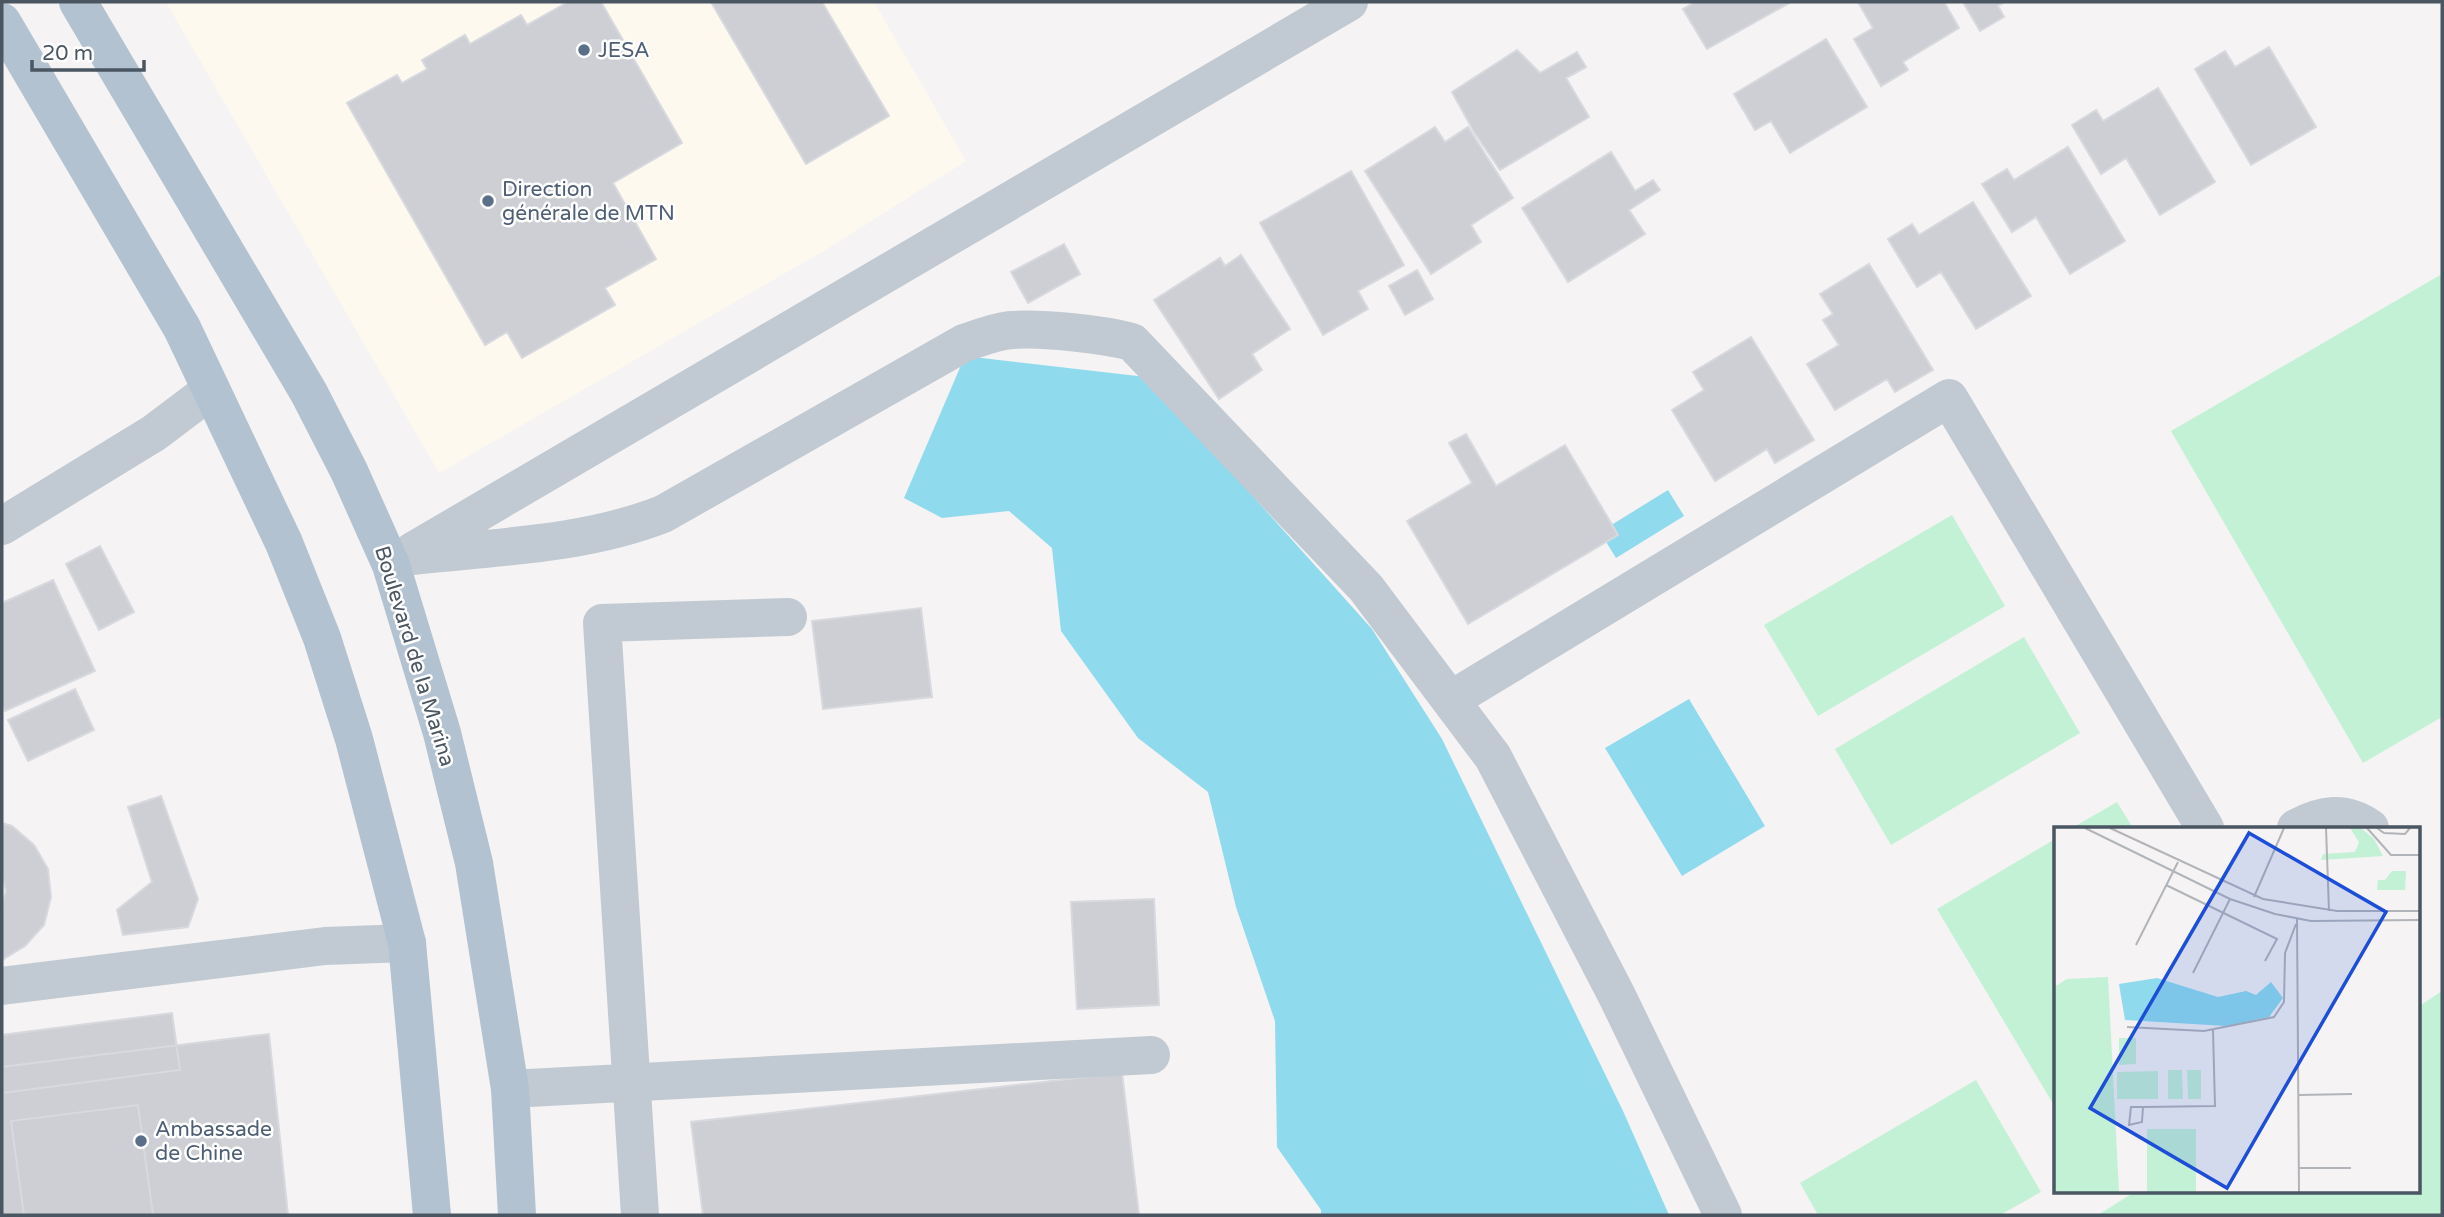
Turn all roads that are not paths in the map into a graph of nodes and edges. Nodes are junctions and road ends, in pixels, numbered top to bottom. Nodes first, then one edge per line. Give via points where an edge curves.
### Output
1 (78, 2) edge
2 (1349, 2) edge
3 (2, 22) edge
4 (211, 390) junction
5 (2, 526) edge
6 (397, 561) junction
7 (788, 617) dead end
8 (1452, 699) junction
9 (2204, 827) edge
10 (2298, 827) edge
11 (2369, 827) edge
12 (407, 943) junction
13 (2, 986) edge
14 (1151, 1055) dead end
15 (631, 1084) junction
16 (510, 1089) junction
17 (432, 1215) edge
18 (517, 1215) edge
19 (640, 1215) edge
20 (1723, 1215) edge

1 - 6 main road, Boulevard de la Marina via 309,393
2 - 6 street
3 - 4 main road via 182,328
4 - 5 street via 154,433
4 - 12 main road via 284,543 322,638 354,739
6 - 8 street via 600,536 633,526 663,514 964,343 990,334 1012,330 1115,337 1132,342 1145,353 1357,578
6 - 16 main road, Boulevard de la Marina via 474,863
7 - 15 street via 602,623
8 - 9 street via 1949,398
8 - 20 street via 1493,757 1617,996
10 - 11 street via 2316,817 2337,815
12 - 13 street via 326,946
12 - 17 main road
14 - 15 street
15 - 16 street
15 - 19 street
16 - 18 main road, Boulevard de la Marina

